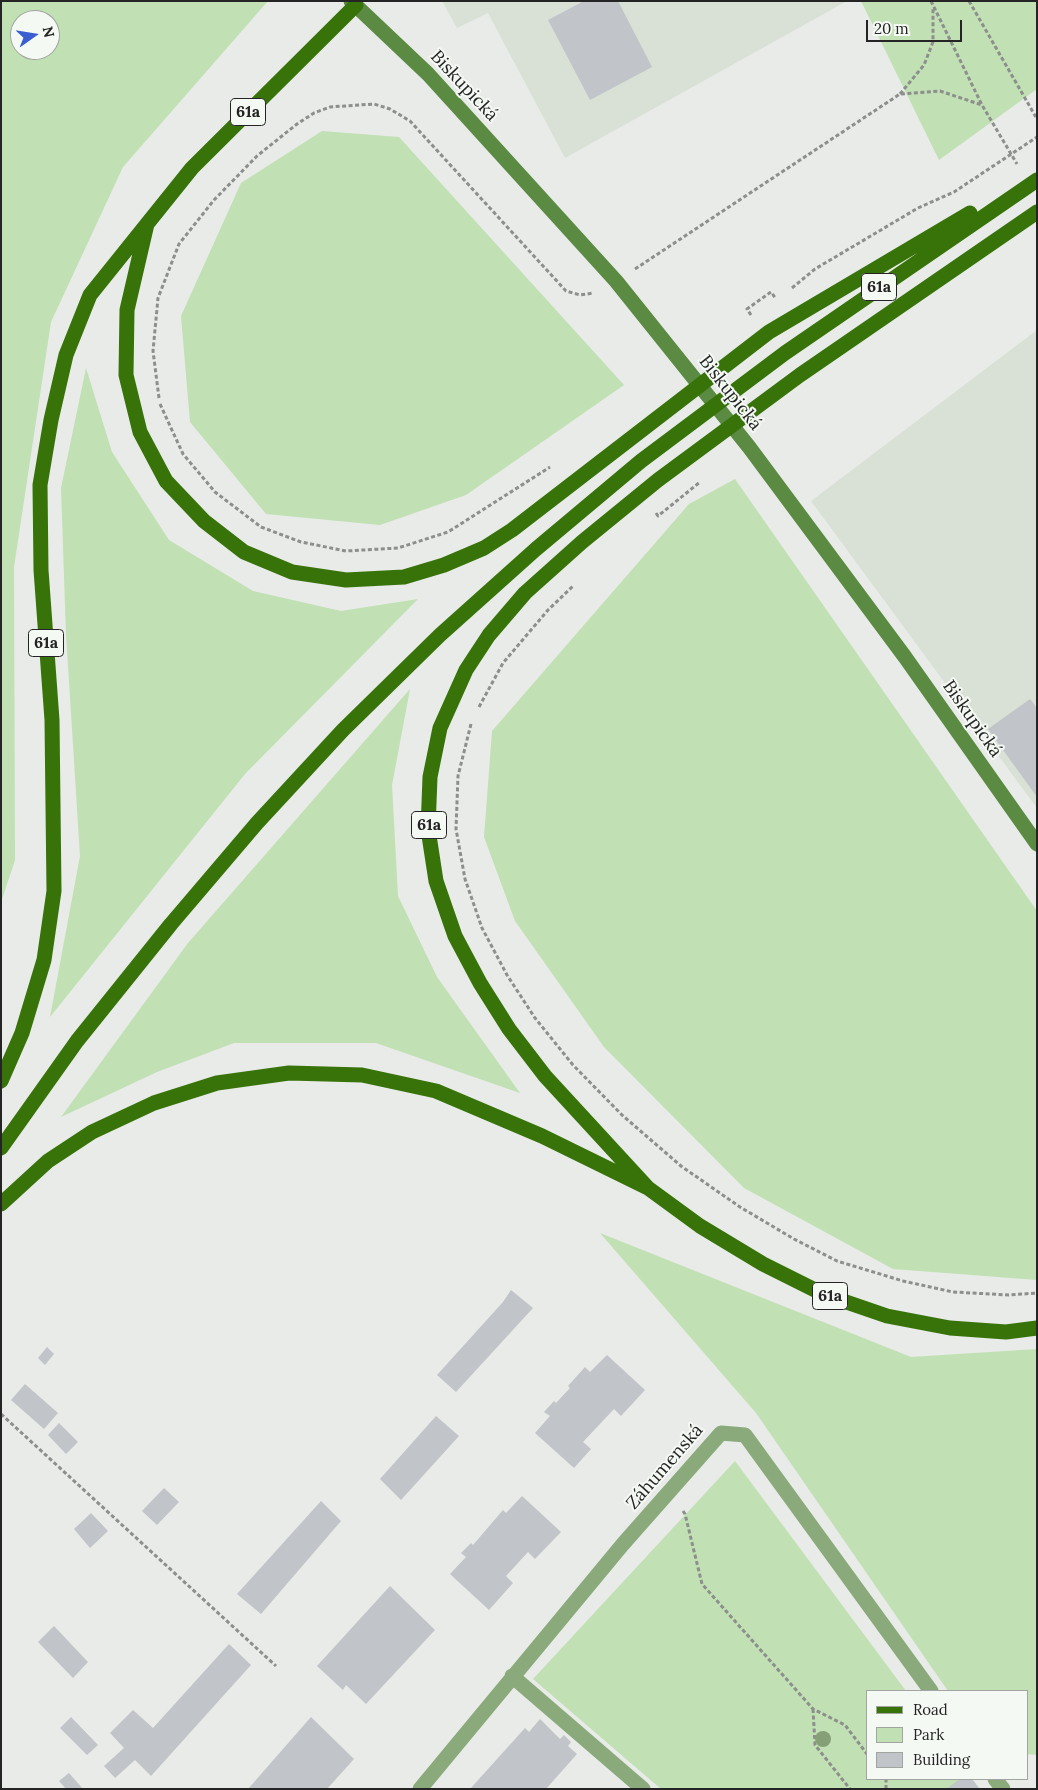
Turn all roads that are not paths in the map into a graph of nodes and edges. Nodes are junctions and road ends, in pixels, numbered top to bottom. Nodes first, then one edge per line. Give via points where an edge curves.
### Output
1 (354, 3) edge
2 (1037, 179) edge
3 (1037, 212) edge
4 (970, 219) junction
5 (147, 224) junction
6 (1037, 844) edge
7 (1, 1081) edge
8 (1, 1148) edge
9 (648, 1188) junction
10 (1, 1204) edge
11 (1037, 1328) edge
12 (512, 1676) junction
13 (931, 1690) edge
14 (420, 1789) edge
15 (643, 1789) edge

1 - 5 main road, 61a via 192,168
1 - 6 street, Biskupická via 428,74 616,281 749,448 905,657
2 - 4 main road, 61a
3 - 9 main road, 61a via 800,375 658,480 525,593 466,670 440,728 430,777 428,829 436,881 455,936 509,1029 545,1076
4 - 5 main road, 61a via 769,332 512,530 484,548 404,577 346,580 292,572 244,552 204,521 166,481 140,432 126,374 127,310
4 - 8 main road, 61a via 641,461 484,596 343,730 257,823 171,924 77,1041
5 - 7 main road, 61a via 90,295 66,354 51,420 40,486 40,570 52,720 54,891 44,960 22,1033
9 - 10 main road, 61a via 542,1136 436,1091 362,1075 290,1073 217,1083 154,1103 92,1132 48,1161
9 - 11 main road, 61a via 700,1226 823,1294 887,1316 950,1328 1006,1332
12 - 13 street, Záhumenská via 721,1433 745,1435
12 - 14 street, Záhumenská
12 - 15 street

